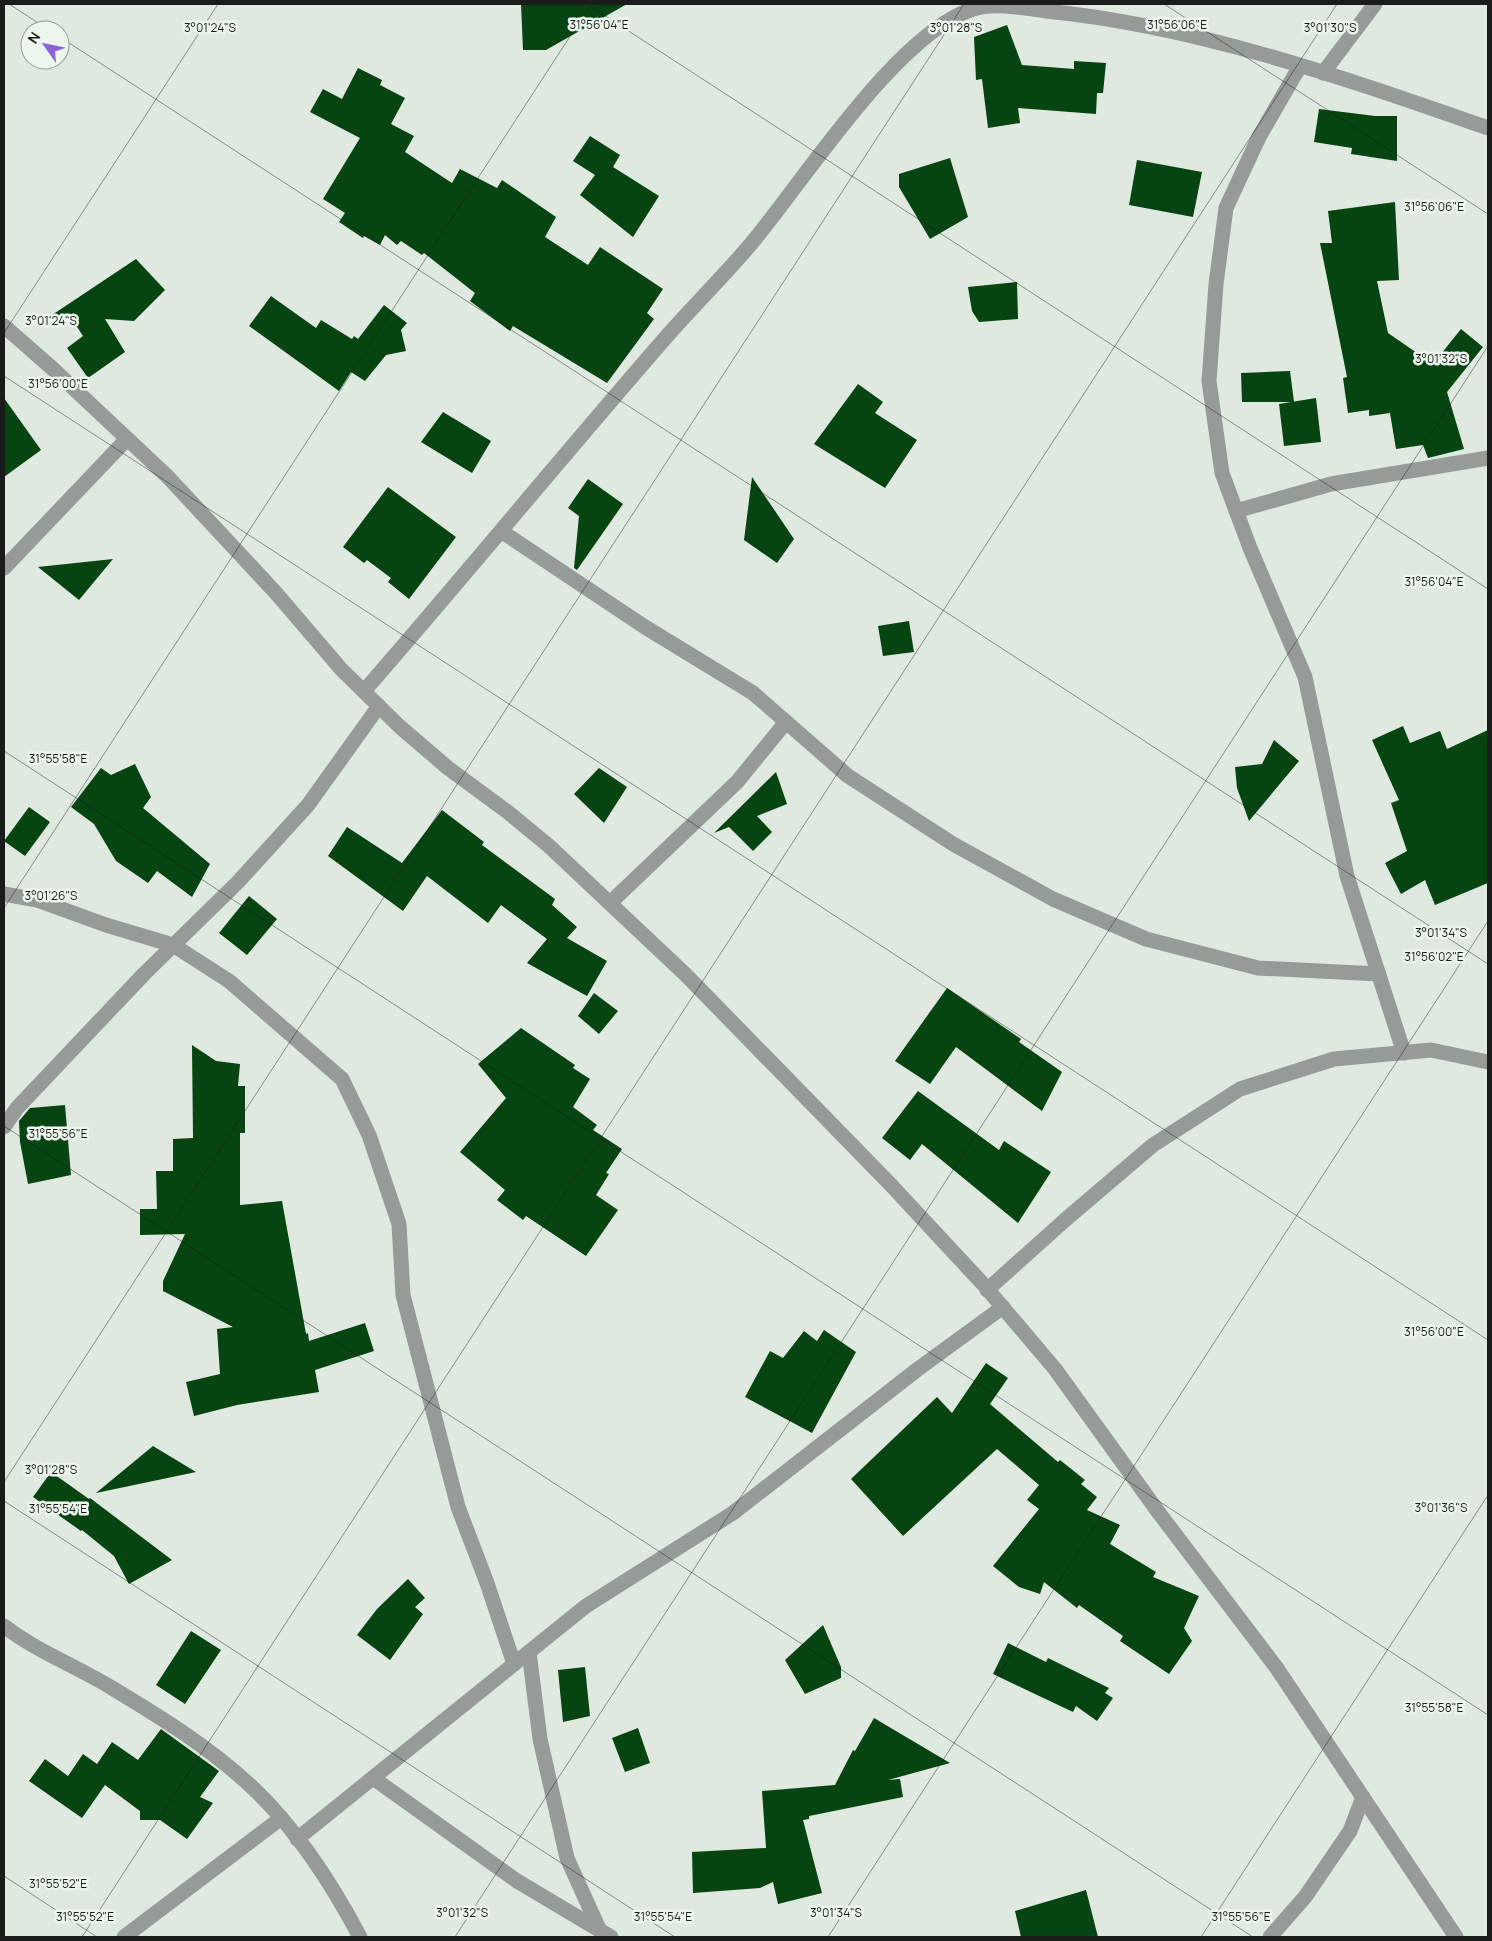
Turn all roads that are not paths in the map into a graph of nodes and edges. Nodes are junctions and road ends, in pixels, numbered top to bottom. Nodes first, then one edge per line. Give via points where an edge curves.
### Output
1 (1375, 4) edge
2 (966, 8) edge
3 (1300, 66) junction
4 (1324, 72) junction
5 (1488, 128) edge
6 (4, 326) edge
7 (127, 439) junction
8 (1488, 458) edge
9 (1236, 511) junction
10 (501, 532) junction
11 (4, 568) edge
12 (364, 691) junction
13 (379, 706) junction
14 (786, 722) junction
15 (4, 894) edge
16 (610, 903) junction
17 (173, 946) junction
18 (1379, 974) junction
19 (1404, 1053) junction
20 (1488, 1062) edge
21 (4, 1127) edge
22 (988, 1290) junction
23 (1002, 1307) junction
24 (4, 1626) edge
25 (529, 1652) junction
26 (514, 1664) junction
27 (373, 1778) junction
28 (1363, 1797) junction
29 (280, 1819) junction
30 (297, 1839) junction
31 (605, 1934) edge
32 (124, 1937) edge
33 (360, 1937) edge
34 (1270, 1937) edge
35 (1456, 1937) edge

1 - 4 street
2 - 3 street via 1015,7 1158,27
2 - 10 street via 901,58 754,241 668,335
3 - 4 street
3 - 9 street via 1259,137 1226,208 1216,284 1209,381 1222,473
4 - 5 street
6 - 7 street
7 - 11 street
7 - 12 street via 168,477
8 - 9 street via 1331,484
9 - 18 street via 1304,677 1347,876
10 - 12 street
10 - 14 street via 753,693
12 - 13 street
13 - 16 street via 448,768 549,846
13 - 17 street via 308,805 238,882
14 - 16 street via 737,782
14 - 18 street via 848,776 953,844 1053,898 1146,939 1258,968
15 - 17 street via 37,900
16 - 22 street via 810,1101
17 - 21 street via 18,1108
17 - 26 street via 229,981 342,1079 368,1135 399,1224 403,1295 458,1507
18 - 19 street
19 - 20 street via 1432,1050
19 - 22 street via 1334,1059 1240,1089 1153,1145
22 - 23 street
23 - 25 street via 733,1513 586,1606
23 - 28 street via 1055,1369 1276,1667
24 - 29 street via 28,1644 98,1679 176,1726 255,1790
25 - 26 street
25 - 31 street via 540,1739 566,1858
26 - 27 street
27 - 30 street
27 - 31 street via 518,1880
28 - 34 street via 1350,1831 1305,1897
28 - 35 street
29 - 30 street
29 - 32 street
30 - 33 street via 311,1855

